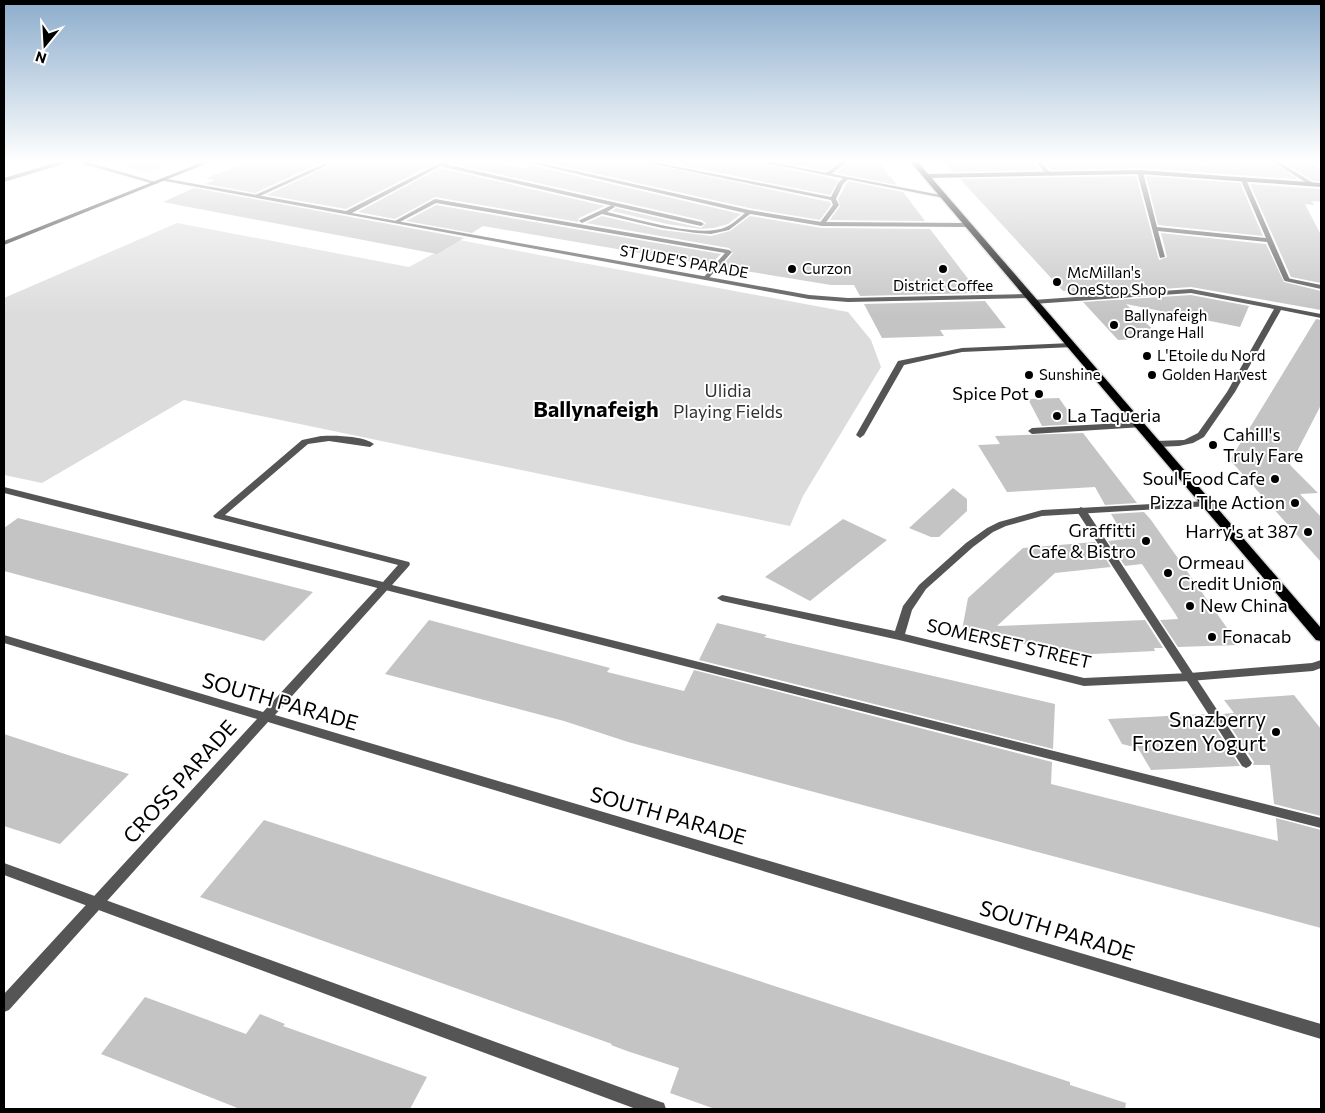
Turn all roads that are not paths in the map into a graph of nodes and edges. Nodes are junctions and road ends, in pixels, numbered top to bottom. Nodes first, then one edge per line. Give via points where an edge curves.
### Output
1 (83, 212) edge
2 (341, 212) edge
3 (415, 212) edge
4 (498, 212) edge
5 (601, 212) joint
6 (648, 212) edge
7 (748, 212) joint
8 (831, 212) edge
9 (957, 212) edge
10 (1151, 212) edge
11 (1258, 212) edge
12 (347, 213) joint
13 (582, 221) dead end
14 (396, 222) junction
15 (701, 224) dead end
16 (822, 224) junction
17 (968, 225) junction
18 (1156, 229) junction
19 (1270, 240) junction
20 (4, 243) edge
21 (1162, 256) dead end
22 (706, 278) junction
23 (1321, 287) edge
24 (1031, 299) junction
25 (1279, 307) junction
26 (1321, 316) edge
27 (1071, 346) junction
28 (1140, 425) junction
29 (1032, 430) dead end
30 (860, 435) dead end
31 (370, 444) dead end
32 (1156, 444) junction
33 (4, 490) edge
34 (1206, 504) junction
35 (1081, 510) junction
36 (385, 586) junction
37 (722, 598) dead end
38 (900, 636) junction
39 (1321, 637) edge
40 (4, 639) edge
41 (1321, 664) edge
42 (1190, 677) junction
43 (265, 718) junction
44 (1246, 763) dead end
45 (1321, 822) edge
46 (4, 869) edge
47 (97, 903) junction
48 (4, 1005) edge
49 (1321, 1032) edge
50 (658, 1109) edge

1 - 20 street
2 - 12 street, ST JUDE'S PARADE
3 - 14 street
4 - 22 street via 730,252
5 - 7 street via 708,232 728,228
5 - 13 street
6 - 15 street
7 - 16 street
8 - 16 street
9 - 17 main road
10 - 18 street
11 - 19 street
12 - 14 street, ST JUDE'S PARADE
14 - 22 street, ST JUDE'S PARADE
16 - 17 street
17 - 24 main road
18 - 19 street
18 - 21 street
19 - 23 street via 1287,280
22 - 24 street, ST JUDE'S PARADE via 830,300
24 - 25 street, ST JUDE'S PARADE via 1191,291
24 - 27 main road
25 - 26 street, ST JUDE'S PARADE
25 - 32 street via 1231,392 1201,435 1180,444
27 - 28 main road
27 - 30 street via 962,350 901,363
28 - 29 street
28 - 32 main road
31 - 36 street, CROSS PARADE via 337,438 316,438 305,442 218,516 405,564
32 - 34 main road
33 - 36 street
34 - 35 street
34 - 39 main road
35 - 38 street via 1042,513 1015,519 991,530 918,591 907,608
35 - 42 street
36 - 43 street, CROSS PARADE
36 - 45 street
37 - 38 street, SOMERSET STREET
38 - 42 street, SOMERSET STREET via 1084,682
40 - 43 street, SOUTH PARADE
41 - 42 street, SOMERSET STREET
42 - 44 street
43 - 47 street, CROSS PARADE
43 - 49 street, SOUTH PARADE
46 - 47 street
47 - 48 street, CROSS PARADE
47 - 50 street

